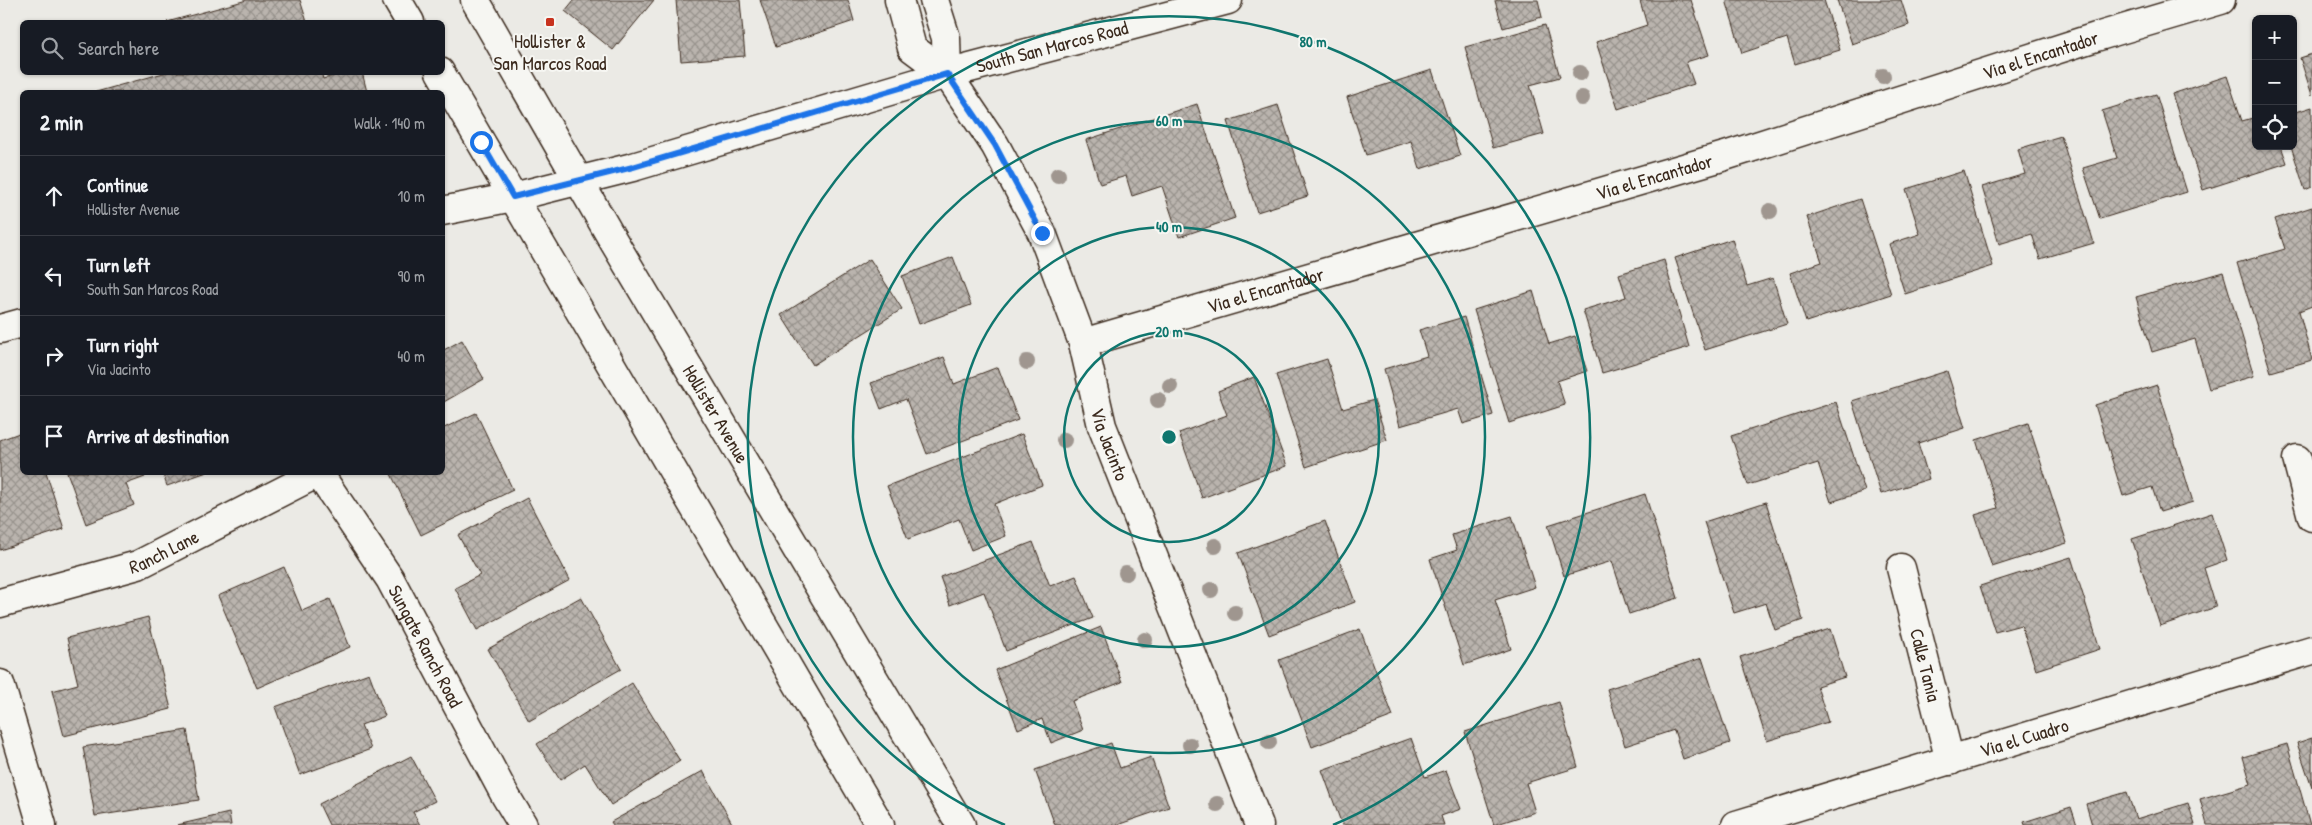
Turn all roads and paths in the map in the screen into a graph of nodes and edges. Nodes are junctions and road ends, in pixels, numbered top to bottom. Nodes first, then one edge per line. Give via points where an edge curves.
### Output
1 (397, 0) edge
2 (475, 0) edge
3 (898, 0) edge
4 (934, 0) edge
5 (1228, 0) edge
6 (2221, 0) edge
7 (409, 20) edge
8 (947, 74) junction
9 (442, 75) edge
10 (579, 181) junction
11 (513, 197) junction
12 (445, 210) edge
13 (20, 324) edge
14 (0, 329) edge
15 (1083, 342) junction
16 (2297, 460) dead end
17 (314, 475) edge
18 (319, 475) edge
19 (2312, 516) edge
20 (1901, 568) dead end
21 (0, 603) edge
22 (2312, 650) edge
23 (0, 684) edge
24 (1950, 761) junction
25 (42, 825) edge
26 (523, 825) edge
27 (880, 825) edge
28 (961, 825) edge
29 (1259, 825) edge
30 (1736, 825) edge

1 - 7 street
2 - 10 street, Hollister Avenue
3 - 8 street via 912,48
4 - 8 street via 946,38
5 - 8 street, South San Marcos Road
6 - 15 street, Via el Encantador via 1725,156
8 - 10 street, South San Marcos Road
8 - 15 street, Via Jacinto via 995,145 1042,233
9 - 11 street
10 - 11 street, South San Marcos Road
10 - 28 street, Hollister Avenue
11 - 12 street, South San Marcos Road
11 - 27 street
13 - 14 street
15 - 29 street, Via Jacinto via 1102,426
16 - 19 street
17 - 21 street, Ranch Lane via 138,565
18 - 26 street, Sungate Ranch Road via 390,580
20 - 24 street, Calle Tania
22 - 24 street, Via el Cuadro
23 - 25 street
24 - 30 street, Via el Cuadro

